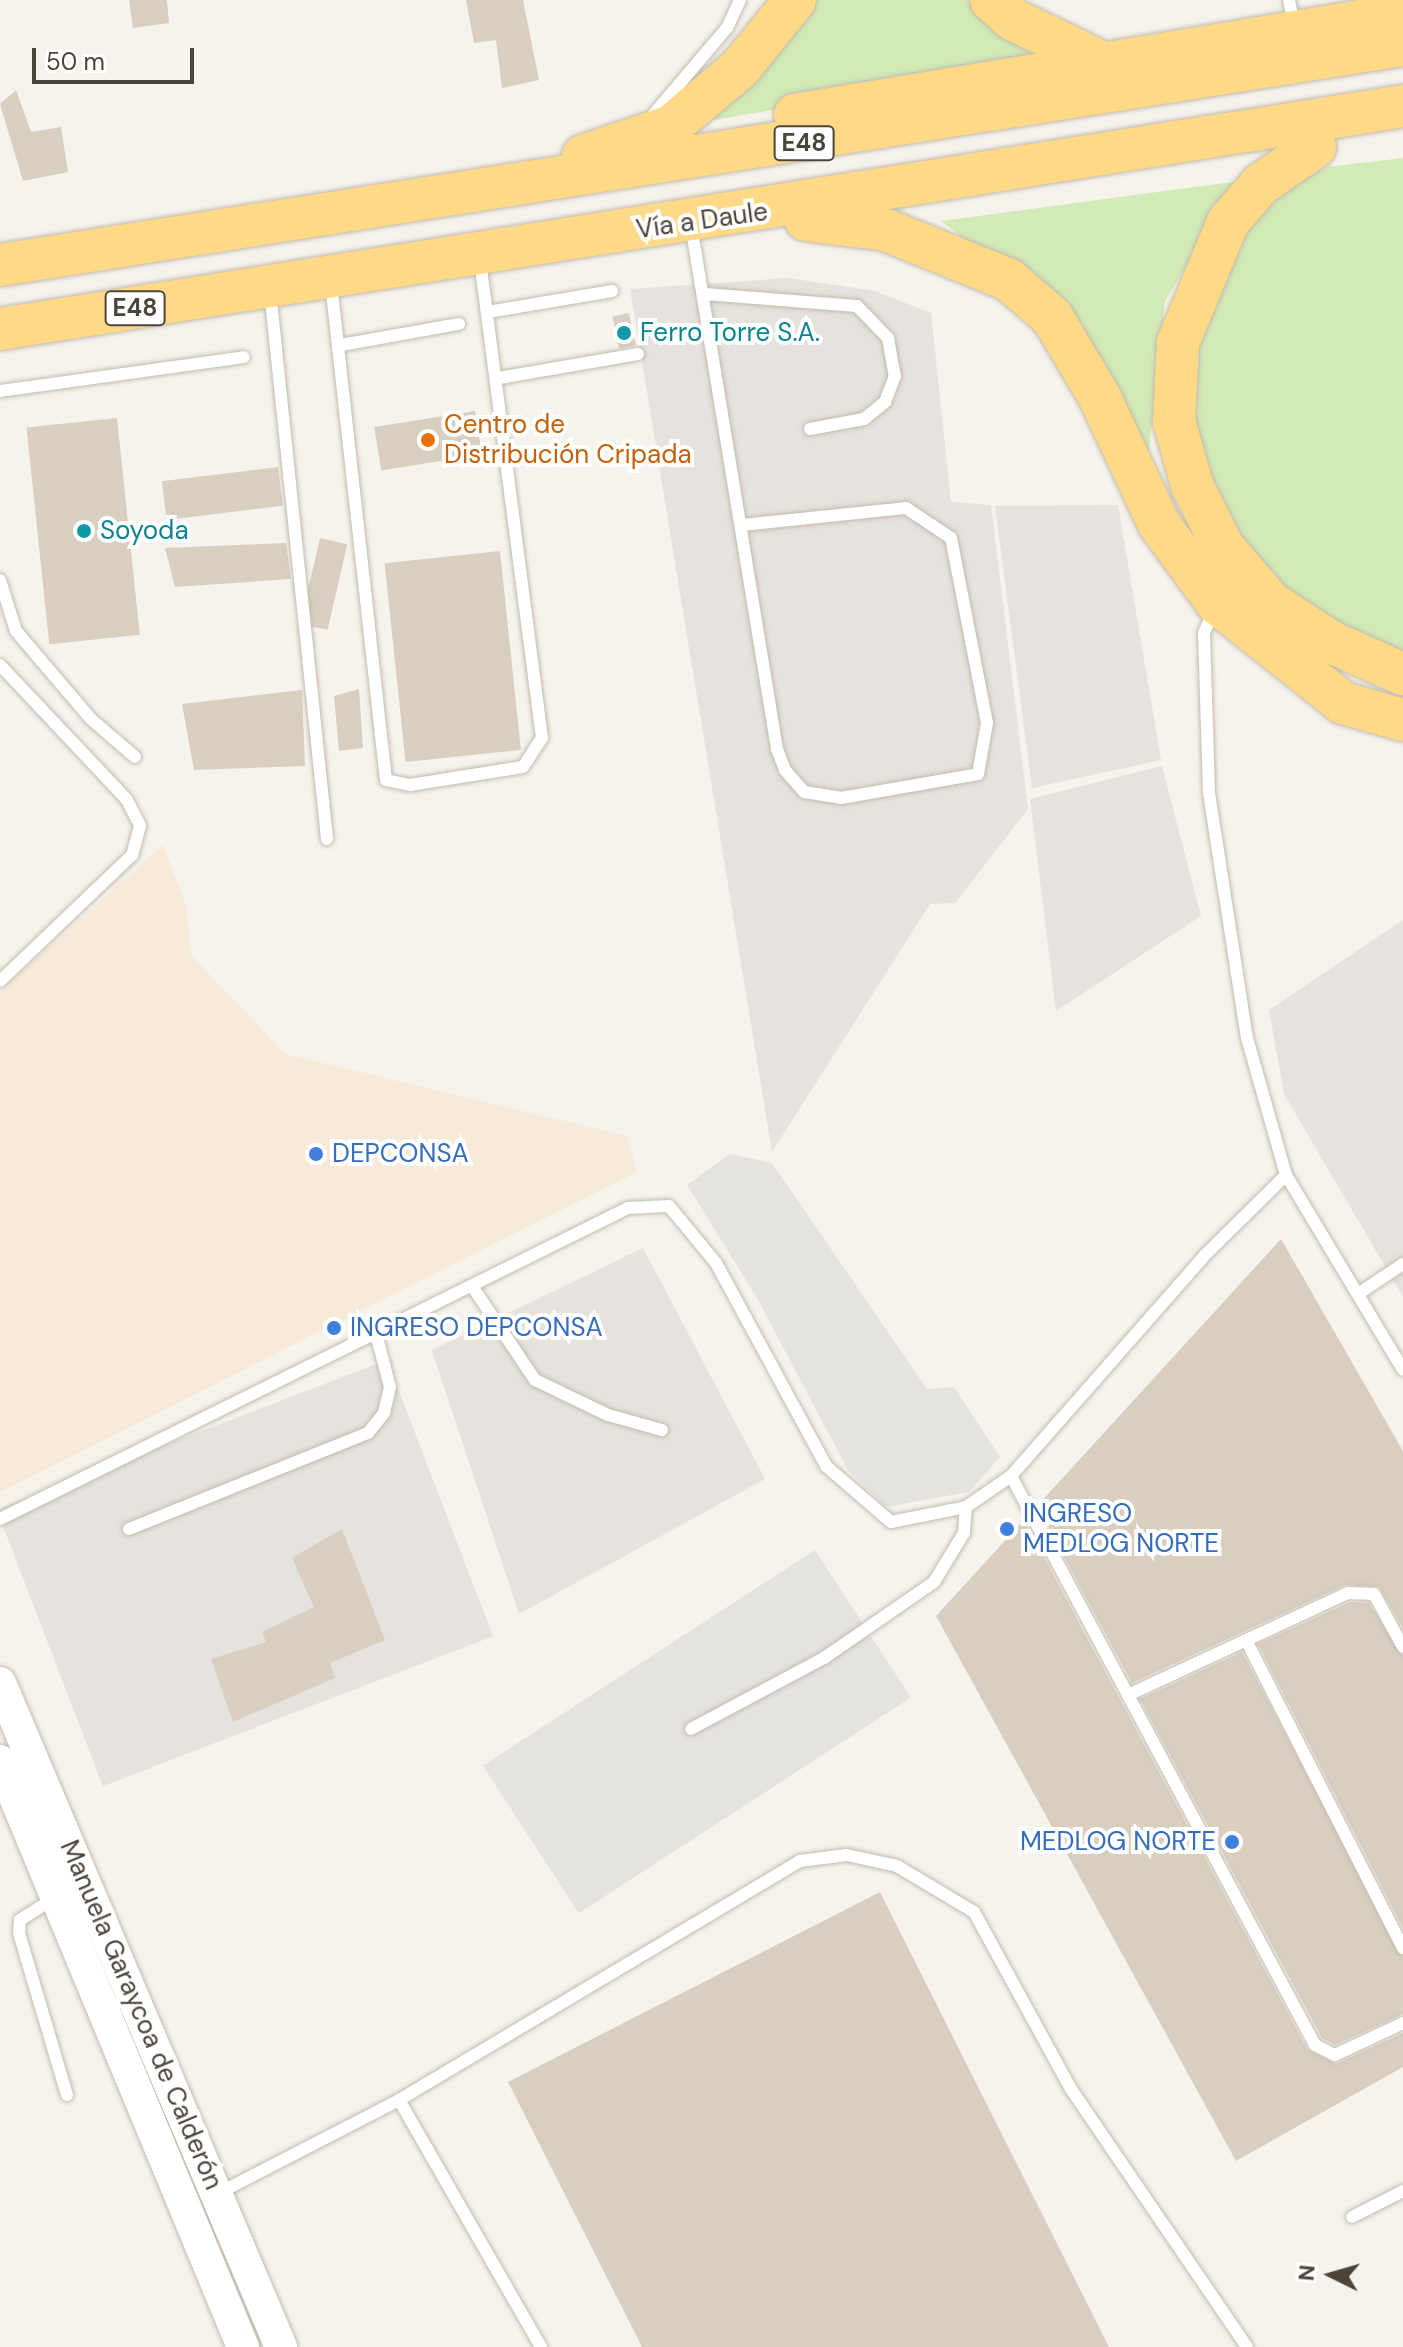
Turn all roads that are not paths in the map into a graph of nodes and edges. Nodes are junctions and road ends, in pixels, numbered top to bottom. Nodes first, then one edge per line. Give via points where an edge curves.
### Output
1 (740, 0) edge
2 (795, 0) edge
3 (991, 0) edge
4 (1403, 14) edge
5 (1292, 16) edge
6 (1403, 45) edge
7 (1103, 63) junction
8 (1038, 106) junction
9 (1403, 106) edge
10 (1403, 134) edge
11 (628, 143) junction
12 (1315, 147) junction
13 (985, 177) junction
14 (426, 202) junction
15 (700, 221) junction
16 (480, 256) junction
17 (0, 265) edge
18 (331, 279) junction
19 (269, 288) junction
20 (612, 291) dead end
21 (705, 294) junction
22 (488, 312) junction
23 (459, 324) dead end
24 (0, 329) edge
25 (341, 345) junction
26 (638, 354) dead end
27 (244, 357) dead end
28 (499, 378) junction
29 (0, 391) edge
30 (810, 429) dead end
31 (741, 525) junction
32 (0, 580) edge
33 (1217, 603) junction
34 (0, 665) edge
35 (1403, 674) edge
36 (1403, 720) edge
37 (135, 757) dead end
38 (327, 839) dead end
39 (0, 981) edge
40 (1286, 1175) junction
41 (1403, 1264) edge
42 (472, 1286) junction
43 (1361, 1292) junction
44 (376, 1334) junction
45 (1403, 1370) edge
46 (662, 1430) dead end
47 (1011, 1476) junction
48 (966, 1507) junction
49 (0, 1519) edge
50 (129, 1529) dead end
51 (1246, 1640) junction
52 (1403, 1647) edge
53 (0, 1683) edge
54 (1128, 1695) junction
55 (691, 1729) dead end
56 (0, 1761) edge
57 (10, 1805) edge
58 (56, 1897) junction
59 (1403, 1948) edge
60 (1403, 2023) edge
61 (67, 2095) dead end
62 (399, 2100) junction
63 (1403, 2191) edge
64 (217, 2194) junction
65 (185, 2208) junction
66 (1352, 2217) dead end
67 (243, 2347) edge
68 (281, 2347) edge
69 (541, 2347) edge
70 (1247, 2347) edge

1 - 11 lane via 727,28
2 - 11 highway via 770,36 701,103 671,126
3 - 7 highway via 1012,19
4 - 5 highway
5 - 7 highway
6 - 8 highway, E48
7 - 8 highway
7 - 11 highway
8 - 14 highway, E48
9 - 13 highway, Vía a Daule / E48
10 - 12 highway
11 - 14 highway
12 - 13 highway
12 - 35 highway via 1261,184 1228,222 1178,343 1174,421 1192,485 1223,547 1271,603 1333,643
13 - 15 highway, Vía a Daule / E48
14 - 17 highway, E48
15 - 16 highway, Vía a Daule / E48
15 - 21 lane
15 - 33 highway via 824,220 886,230 1009,280 1052,317 1100,398 1159,524
16 - 18 highway, Vía a Daule / E48
16 - 22 lane
18 - 19 highway, Vía a Daule / E48
18 - 25 lane
19 - 24 highway, Vía a Daule / E48
19 - 38 lane
20 - 22 lane
21 - 30 lane via 857,306 888,338 895,376 885,402 864,419
21 - 31 lane
22 - 28 lane
23 - 25 lane
25 - 28 lane via 386,780 410,785 523,767 542,738
26 - 28 lane
27 - 29 lane
31 - 31 lane via 906,508 951,538 987,723 978,774 841,798 804,792 777,749
32 - 37 lane via 16,631 91,719
33 - 36 highway via 1343,703
33 - 40 lane via 1204,633 1209,793 1247,1038
34 - 39 lane via 127,800 140,826 132,855
40 - 43 lane
40 - 47 lane via 1204,1256
41 - 43 lane
42 - 44 lane
42 - 46 lane via 535,1380 608,1415
42 - 48 lane via 628,1208 669,1206 716,1263 826,1466 891,1522
43 - 45 lane
44 - 49 lane
44 - 50 lane via 390,1387 368,1433
47 - 48 lane
47 - 54 lane
48 - 55 lane via 964,1533 934,1582 824,1658
51 - 52 lane via 1361,1591 1374,1594
51 - 54 lane
51 - 59 lane
53 - 64 street, Manuela Garaycoa de Calderón
54 - 60 lane via 1315,2045 1335,2055
56 - 57 street, Manuela Garaycoa de Calderón
57 - 58 street, Manuela Garaycoa de Calderón
58 - 61 lane via 20,1920 19,1933
58 - 65 street, Manuela Garaycoa de Calderón
62 - 64 lane
62 - 69 lane
62 - 70 lane via 800,1861 847,1855 897,1866 974,1912 1071,2089
63 - 66 lane
64 - 65 lane
64 - 68 street, Manuela Garaycoa de Calderón
65 - 67 street, Manuela Garaycoa de Calderón

